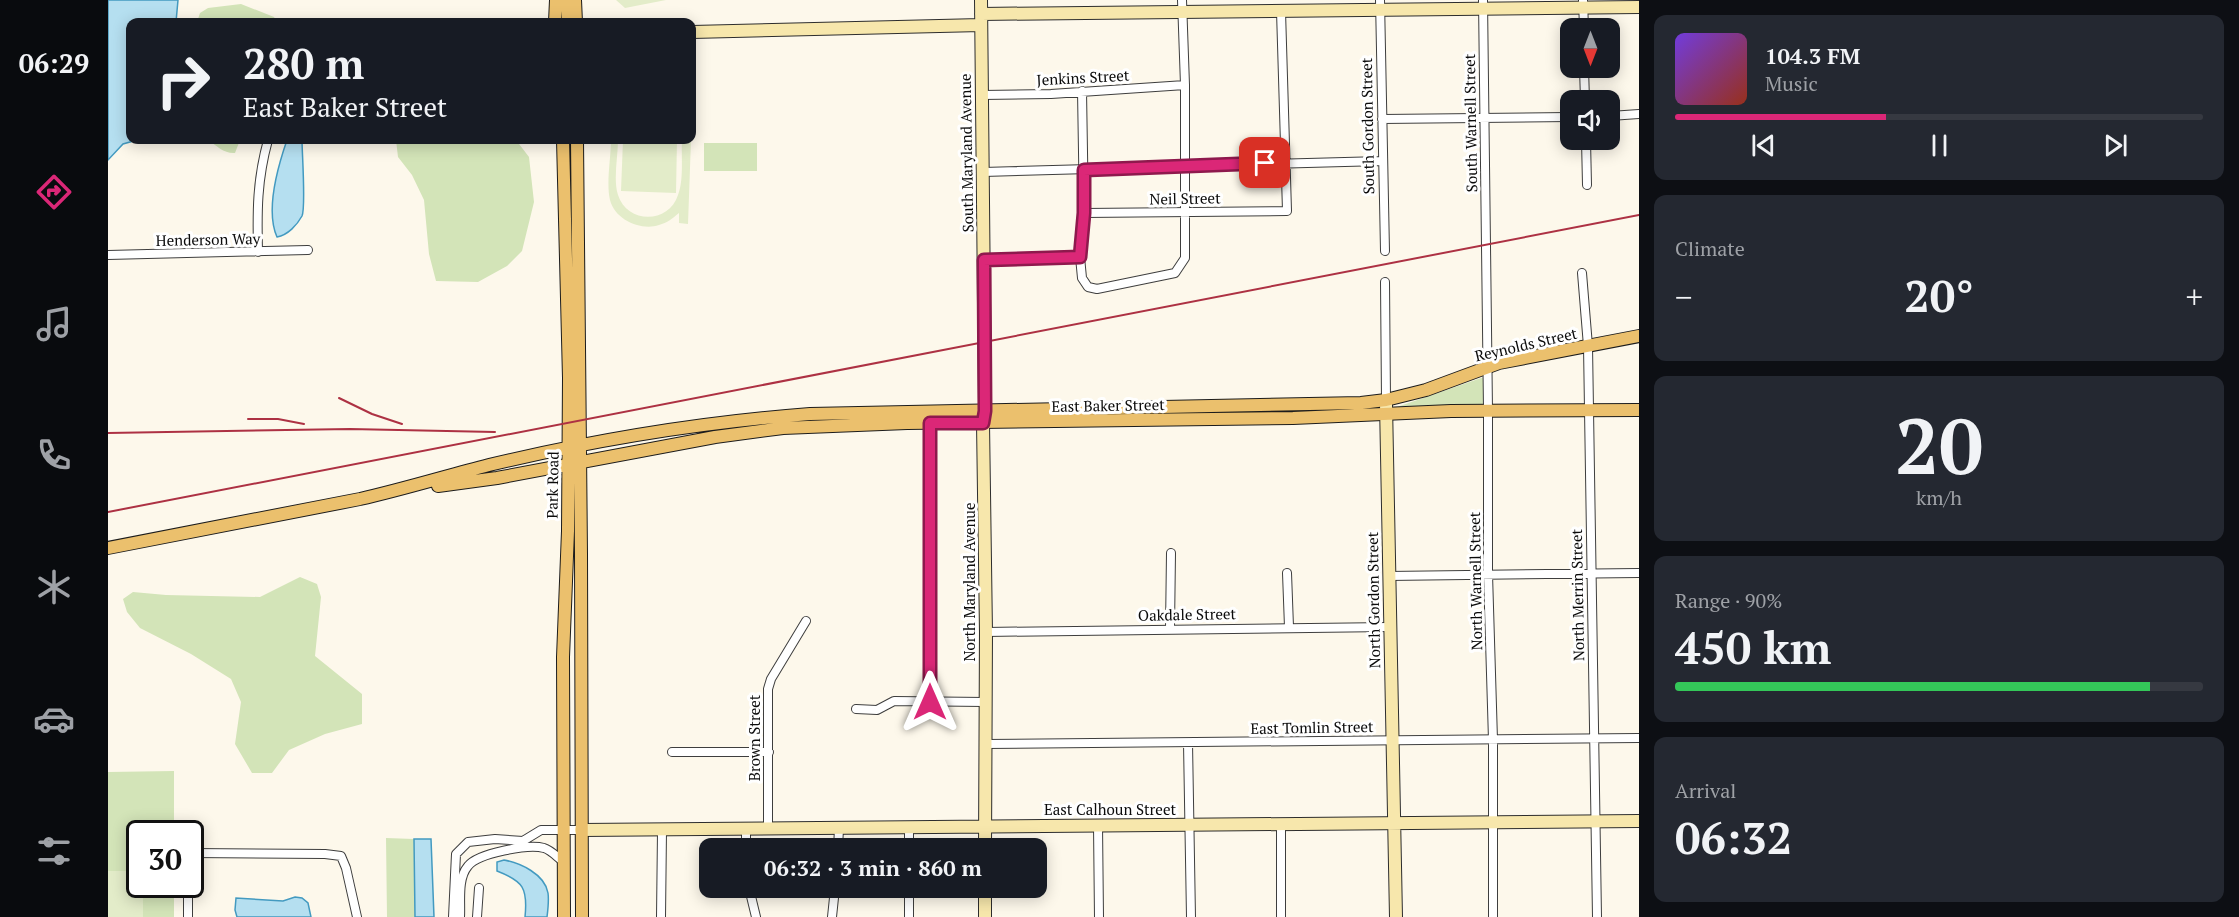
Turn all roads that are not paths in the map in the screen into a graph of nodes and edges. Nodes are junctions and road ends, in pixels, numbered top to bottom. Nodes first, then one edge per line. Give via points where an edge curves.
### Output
1 (558, 0) edge
2 (567, 0) edge
3 (575, 0) edge
4 (981, 0) edge
5 (1483, 4) edge
6 (1583, 4) edge
7 (1380, 5) edge
8 (1183, 6) edge
9 (1639, 7) edge
10 (1281, 11) junction
11 (556, 18) edge
12 (560, 18) edge
13 (568, 18) edge
14 (576, 18) edge
15 (981, 20) junction
16 (696, 32) edge
17 (1185, 85) junction
18 (1082, 91) junction
19 (982, 95) junction
20 (1639, 114) edge
21 (1620, 115) edge
22 (1560, 117) edge
23 (1382, 119) junction
24 (1485, 119) junction
25 (267, 144) edge
26 (563, 144) edge
27 (577, 144) edge
28 (1586, 150) edge
29 (1382, 161) junction
30 (1285, 162) junction
31 (1184, 166) junction
32 (1084, 170) junction
33 (983, 172) junction
34 (1587, 185) dead end
35 (1084, 213) junction
36 (1185, 213) junction
37 (1486, 245) joint
38 (308, 250) dead end
39 (1385, 251) dead end
40 (258, 252) junction
41 (108, 255) edge
42 (1080, 257) junction
43 (984, 260) junction
44 (1582, 273) dead end
45 (1385, 282) dead end
46 (1639, 336) edge
47 (984, 342) joint
48 (1588, 346) junction
49 (1488, 366) junction
50 (1386, 400) junction
51 (1488, 410) junction
52 (1588, 410) junction
53 (1639, 410) edge
54 (1293, 412) junction
55 (1387, 414) junction
56 (984, 417) junction
57 (930, 423) junction
58 (575, 456) junction
59 (108, 548) edge
60 (1171, 553) dead end
61 (1287, 573) dead end
62 (1639, 573) edge
63 (1488, 574) junction
64 (1592, 574) junction
65 (1388, 576) junction
66 (806, 621) dead end
67 (1289, 627) junction
68 (1389, 627) junction
69 (1170, 628) junction
70 (986, 632) junction
71 (930, 702) junction
72 (985, 702) junction
73 (856, 709) dead end
74 (1639, 738) edge
75 (1593, 739) junction
76 (1493, 740) junction
77 (1392, 741) junction
78 (1188, 743) junction
79 (985, 744) junction
80 (672, 752) dead end
81 (768, 752) junction
82 (1639, 821) edge
83 (1492, 822) junction
84 (1597, 822) junction
85 (1394, 823) junction
86 (1281, 824) junction
87 (1098, 825) junction
88 (1189, 825) junction
89 (985, 826) junction
90 (909, 827) junction
91 (839, 828) junction
92 (768, 829) junction
93 (564, 830) junction
94 (582, 830) junction
95 (746, 830) junction
96 (662, 831) junction
97 (746, 838) edge
98 (839, 838) edge
99 (909, 838) edge
100 (985, 838) edge
101 (485, 840) junction
102 (523, 844) junction
103 (204, 853) edge
104 (488, 854) junction
105 (564, 862) junction
106 (458, 877) junction
107 (479, 888) dead end
108 (188, 898) edge
109 (752, 898) edge
110 (834, 898) edge
111 (909, 898) edge
112 (985, 898) edge
113 (188, 917) edge
114 (357, 917) edge
115 (453, 917) edge
116 (460, 917) edge
117 (477, 917) edge
118 (564, 917) edge
119 (582, 917) edge
120 (662, 917) edge
121 (756, 917) edge
122 (832, 917) edge
123 (909, 917) edge
124 (985, 917) edge
125 (1099, 917) edge
126 (1191, 917) edge
127 (1281, 917) edge
128 (1396, 917) edge
129 (1493, 917) edge
130 (1597, 917) edge

1 - 11 main road
1 - 12 main road
2 - 13 main road
3 - 14 main road
4 - 15 street, South Maryland Avenue
5 - 6 street
5 - 7 street
5 - 24 street, South Warnell Street
6 - 9 street
7 - 10 street
7 - 23 street, South Gordon Street
8 - 10 street
8 - 15 street
8 - 17 street
10 - 30 street
15 - 16 street
15 - 19 street, South Maryland Avenue
17 - 18 street, Jenkins Street
17 - 31 street
18 - 19 street, Jenkins Street
18 - 32 street
19 - 33 street, South Maryland Avenue
20 - 21 street
22 - 24 street
23 - 24 street
23 - 29 street, South Gordon Street
24 - 37 street, South Warnell Street
25 - 40 street via 256,211
26 - 58 main road, Park Road
27 - 58 main road, Park Road
28 - 34 street
29 - 30 street
29 - 39 street, South Gordon Street
30 - 31 street
30 - 36 street, Neil Street via 1287,211
31 - 32 street
31 - 36 street
32 - 33 street
32 - 35 street
33 - 43 street, South Maryland Avenue
35 - 36 street, Neil Street
35 - 42 street
36 - 42 street via 1185,258 1175,273 1097,289 1088,287 1082,278
37 - 49 street, North Warnell Street
38 - 40 street, Henderson Way
40 - 41 street, Henderson Way
42 - 43 street
43 - 47 street, South Maryland Avenue
44 - 48 street, North Merrin Street
45 - 50 street, North Gordon Street
46 - 48 main road, Reynolds Street
47 - 56 street, North Maryland Avenue
48 - 49 main road, Reynolds Street
48 - 52 street, North Merrin Street
49 - 50 main road, Reynolds Street via 1426,390
49 - 51 street, North Warnell Street
50 - 54 main road, East Baker Street
50 - 55 street, North Gordon Street
51 - 52 main road, East Baker Street
51 - 55 main road, East Baker Street
51 - 63 street, North Warnell Street
52 - 53 main road, East Baker Street
52 - 64 street, North Merrin Street
54 - 55 main road, East Baker Street
54 - 56 main road, East Baker Street
55 - 65 street, North Gordon Street
56 - 57 main road, East Baker Street
56 - 58 main road, East Baker Street via 810,414 750,419 643,434
56 - 70 street, North Maryland Avenue
57 - 58 main road, East Baker Street via 752,431
57 - 71 street
58 - 59 main road via 479,481 398,491
58 - 93 main road, Park Road via 563,657
58 - 94 main road, Park Road
60 - 69 street
61 - 67 street
62 - 64 street
63 - 64 street
63 - 65 street
63 - 76 street, North Warnell Street
64 - 75 street, North Merrin Street
65 - 68 street, North Gordon Street
66 - 81 street, Brown Street via 768,689
67 - 68 street, Oakdale Street
67 - 69 street, Oakdale Street
68 - 77 street, North Gordon Street
69 - 70 street, Oakdale Street
70 - 72 street, North Maryland Avenue
71 - 72 street
71 - 73 street via 894,701 877,710
72 - 79 street, North Maryland Avenue
74 - 75 street, East Tomlin Street
75 - 76 street, East Tomlin Street
75 - 84 street, North Merrin Street
76 - 77 street, East Tomlin Street
76 - 83 street, North Warnell Street
77 - 78 street, East Tomlin Street
77 - 85 street, North Gordon Street
78 - 79 street, East Tomlin Street
78 - 88 street
79 - 89 street, North Maryland Avenue
80 - 81 street
81 - 92 street, Brown Street
82 - 84 street, East Calhoun Street
83 - 84 street, East Calhoun Street
83 - 85 street, East Calhoun Street
83 - 129 street, North Warnell Street
84 - 130 street, North Merrin Street
85 - 86 street, East Calhoun Street
85 - 128 street, North Gordon Street
86 - 88 street, East Calhoun Street
86 - 127 street
87 - 88 street, East Calhoun Street
87 - 89 street, East Calhoun Street
87 - 125 street
88 - 126 street
89 - 90 street, East Calhoun Street
89 - 100 street, North Maryland Avenue
90 - 91 street, East Calhoun Street
90 - 99 street
91 - 92 street, East Calhoun Street
91 - 98 street
92 - 95 street, East Calhoun Street
93 - 94 street
93 - 102 street via 541,830
93 - 105 main road, Park Road
94 - 96 street, East Calhoun Street
94 - 119 main road, Park Road
95 - 96 street, East Calhoun Street
95 - 97 street
96 - 120 street
101 - 102 street
101 - 104 street
101 - 106 street via 468,842 456,854
102 - 104 street
102 - 105 street via 545,848
103 - 114 street via 341,856
104 - 106 street
105 - 118 main road, Park Road
106 - 115 street
106 - 116 street
107 - 117 street
108 - 113 street
109 - 121 street
110 - 122 street
111 - 123 street
112 - 124 street

